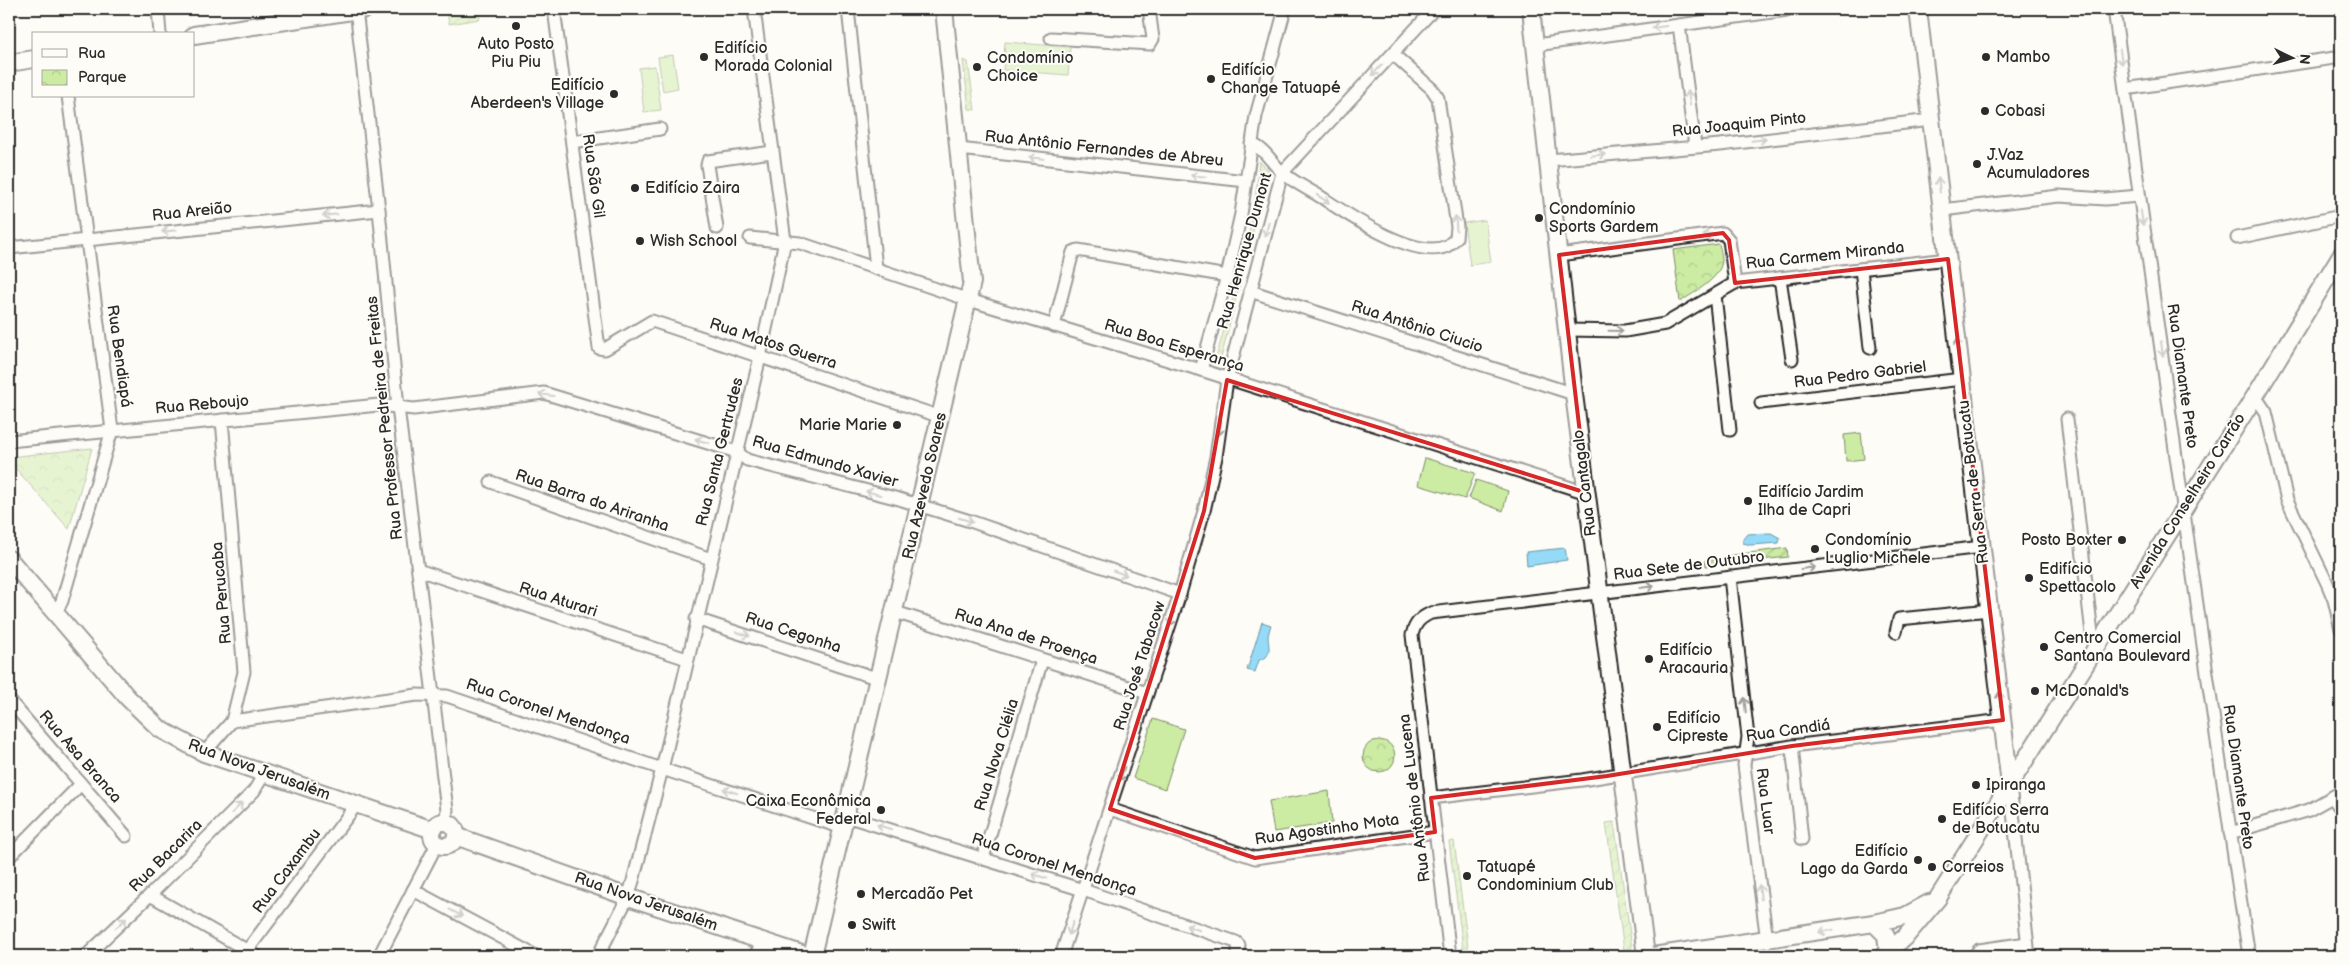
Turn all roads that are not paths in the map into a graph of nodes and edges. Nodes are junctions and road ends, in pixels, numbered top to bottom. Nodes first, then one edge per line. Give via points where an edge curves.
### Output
1 (158, 9) edge
2 (359, 9) edge
3 (554, 9) edge
4 (754, 9) edge
5 (848, 9) edge
6 (944, 9) edge
7 (1149, 9) edge
8 (1285, 9) edge
9 (1434, 9) edge
10 (1531, 9) edge
11 (1794, 9) edge
12 (1918, 9) edge
13 (2114, 9) edge
14 (1680, 24) junction
15 (160, 32) edge
16 (195, 35) edge
17 (1051, 38) dead end
18 (1536, 45) junction
19 (1393, 54) junction
20 (2341, 57) edge
21 (32, 60) edge
22 (9, 63) edge
23 (2125, 89) junction
24 (68, 98) edge
25 (1931, 120) junction
26 (660, 129) dead end
27 (572, 142) junction
28 (1251, 144) junction
29 (1695, 146) junction
30 (959, 149) junction
31 (772, 152) junction
32 (1549, 160) junction
33 (1282, 173) junction
34 (1246, 181) junction
35 (2139, 196) junction
36 (379, 210) junction
37 (1942, 210) junction
38 (2341, 216) edge
39 (717, 228) dead end
40 (750, 238) dead end
41 (2237, 238) dead end
42 (87, 239) junction
43 (785, 241) junction
44 (9, 248) edge
45 (1559, 255) junction
46 (2341, 255) edge
47 (1948, 259) junction
48 (876, 268) junction
49 (1861, 269) junction
50 (1227, 276) junction
51 (1780, 278) junction
52 (1735, 283) junction
53 (1250, 292) junction
54 (1715, 295) junction
55 (969, 300) junction
56 (1054, 326) junction
57 (1567, 330) junction
58 (599, 348) joint
59 (1870, 348) dead end
60 (760, 356) junction
61 (1792, 360) dead end
62 (1201, 370) junction
63 (1962, 379) junction
64 (1227, 380) junction
65 (1574, 394) junction
66 (2255, 396) junction
67 (1761, 403) dead end
68 (398, 407) junction
69 (941, 417) junction
70 (2067, 419) dead end
71 (222, 420) junction
72 (112, 430) junction
73 (1730, 430) dead end
74 (9, 441) edge
75 (737, 452) junction
76 (490, 482) dead end
77 (1587, 493) junction
78 (920, 506) junction
79 (2183, 509) junction
80 (1982, 547) junction
81 (9, 559) edge
82 (711, 559) junction
83 (418, 570) junction
84 (1730, 577) junction
85 (1599, 593) junction
86 (1180, 594) junction
87 (1990, 610) junction
88 (895, 612) junction
89 (56, 613) junction
90 (696, 619) junction
91 (2341, 630) edge
92 (1896, 632) dead end
93 (1412, 635) joint
94 (2094, 651) junction
95 (687, 659) junction
96 (1042, 660) junction
97 (879, 678) junction
98 (1147, 693) junction
99 (434, 695) junction
100 (9, 700) edge
101 (2003, 720) junction
102 (232, 721) junction
103 (1792, 746) junction
104 (204, 753) junction
105 (1746, 753) junction
106 (662, 769) junction
107 (1622, 772) junction
108 (264, 774) junction
109 (81, 784) junction
110 (2010, 785) junction
111 (2339, 793) edge
112 (1431, 798) junction
113 (356, 805) junction
114 (1110, 809) junction
115 (2341, 809) edge
116 (845, 822) junction
117 (438, 832) junction
118 (1435, 832) junction
119 (2230, 834) junction
120 (126, 836) dead end
121 (1802, 839) dead end
122 (9, 857) edge
123 (983, 858) junction
124 (413, 890) junction
125 (1083, 890) junction
126 (150, 895) junction
127 (628, 897) junction
128 (1938, 898) junction
129 (1874, 923) junction
130 (763, 941) junction
131 (1767, 941) junction
132 (2027, 943) junction
133 (249, 954) edge
134 (1886, 955) edge
135 (86, 956) edge
136 (379, 956) edge
137 (536, 956) edge
138 (598, 956) edge
139 (756, 956) edge
140 (810, 956) edge
141 (1061, 956) edge
142 (1237, 956) edge
143 (1450, 956) edge
144 (1646, 956) edge
145 (1653, 956) edge
146 (1974, 956) edge
147 (2029, 956) edge
148 (2248, 956) edge

1 - 15 street
2 - 16 street
2 - 36 street, Rua Professor Pedreira de Freitas
3 - 27 street, Rua São Gil
4 - 31 street, Rua Santa Gertrudes
5 - 48 street
6 - 30 street, Rua Azevedo Soares
7 - 17 street via 1153,39 1150,44
8 - 28 street, Rua Henrique Dumont
9 - 19 street, Rua Henrique Dumont
10 - 18 street, Rua Cantagalo
11 - 14 street
12 - 25 street, Rua Serra de Botucatu
13 -> 23 street, Rua Diamante Preto
14 -> 18 street
29 -> 14 street
18 - 32 street, Rua Cantagalo
19 -> 33 street, Rua Henrique Dumont
33 -> 19 street via 1389,238 1434,248 1447,246 1456,238 1458,227 1438,98
20 - 23 street
21 - 22 street
23 - 35 street, Rua Diamante Preto
24 - 42 street, Rua Bendiapá
29 -> 25 street, Rua Joaquim Pinto
37 -> 25 street, Rua Serra de Botucatu
26 - 27 street
27 - 58 street, Rua São Gil
28 - 33 street via 1258,146
28 - 34 street, Rua Henrique Dumont
32 -> 29 street, Rua Joaquim Pinto
34 -> 30 street, Rua Antônio Fernandes de Abreu
30 - 55 street, Rua Azevedo Soares via 972,282
31 - 39 street via 708,161
31 - 43 street, Rua Santa Gertrudes
32 - 45 street, Rua Cantagalo
33 -> 53 street, Rua Henrique Dumont
34 - 50 street, Rua Henrique Dumont via 1242,214
35 - 37 street via 2106,199 2058,196
35 -> 79 street, Rua Diamante Preto
36 -> 42 street, Rua Areião
36 - 68 street, Rua Professor Pedreira de Freitas
37 - 47 street, Rua Serra de Botucatu
38 - 41 street
40 - 43 street, Rua Boa Esperança
42 - 44 street, Rua Areião
42 - 72 street, Rua Bendiapá
43 - 48 street, Rua Boa Esperança
43 - 60 street, Rua Santa Gertrudes
52 -> 45 street via 1729,240 1723,233
45 - 57 street, Rua Cantagalo
46 - 66 street, Avenida Conselheiro Carrão
47 - 49 street, Rua Carmem Miranda
63 -> 47 street, Rua Serra de Botucatu
48 - 55 street, Rua Boa Esperança
49 - 51 street, Rua Carmem Miranda
49 - 59 street
50 - 56 street via 1078,250 1073,252
50 - 62 street, Rua Henrique Dumont
51 - 52 street, Rua Carmem Miranda
51 - 61 street
52 - 54 street, Rua Carmem Miranda
53 - 64 street, Rua Henrique Dumont
53 - 65 street, Rua Antônio Ciucio
57 -> 54 street, Rua Carmem Miranda via 1648,329 1665,324
54 - 73 street
55 - 56 street, Rua Boa Esperança
55 - 69 street, Rua Azevedo Soares
56 - 62 street, Rua Boa Esperança
57 - 65 street, Rua Cantagalo
58 - 60 street, Rua Matos Guerra via 605,349 652,321
60 - 69 street, Rua Matos Guerra
60 - 75 street, Rua Santa Gertrudes
62 - 64 street, Rua Boa Esperança
63 - 67 street, Rua Pedro Gabriel
63 - 80 street, Rua Serra de Botucatu
64 - 77 street, Rua Boa Esperança
64 -> 86 street, Rua José Tabacow via 1216,457
65 - 77 street, Rua Cantagalo
66 - 79 street, Avenida Conselheiro Carrão
66 - 91 street via 2266,412 2287,500 2327,583
68 - 71 street, Rua Reboujo via 379,405
75 -> 68 street, Rua Edmundo Xavier via 544,393 414,409
68 - 83 street, Rua Professor Pedreira de Freitas
69 - 78 street, Rua Azevedo Soares
70 - 94 street
71 - 72 street, Rua Reboujo
71 - 102 street, Rua Perucaba via 244,661
72 - 74 street, Rua Reboujo
72 - 89 street, Rua Bendiapá
78 -> 75 street, Rua Edmundo Xavier via 747,460
75 - 82 street, Rua Santa Gertrudes
76 - 82 street, Rua Barra do Ariranha
77 - 85 street, Rua Cantagalo
78 -> 86 street, Rua Edmundo Xavier via 970,520
78 - 88 street, Rua Azevedo Soares
79 - 94 street, Avenida Conselheiro Carrão
79 - 119 street, Rua Diamante Preto
84 -> 80 street, Rua Sete de Outubro
80 - 87 street, Rua Serra de Botucatu
81 - 89 street, Rua Nova Jerusalém
82 - 90 street, Rua Santa Gertrudes
83 - 95 street, Rua Aturari
83 - 99 street, Rua Professor Pedreira de Freitas
85 -> 84 street, Rua Sete de Outubro
105 -> 84 street, Rua Luar via 1748,738
85 - 93 street, Rua Sete de Outubro via 1431,613 1415,624
85 - 107 street, Rua Cantagalo
86 -> 98 street, Rua José Tabacow
87 - 92 street via 1899,619
101 -> 87 street, Rua Serra de Botucatu
88 - 96 street, Rua Ana de Proença
88 - 97 street, Rua Azevedo Soares
89 - 104 street, Rua Nova Jerusalém via 142,713 160,728
90 - 95 street, Rua Santa Gertrudes
90 -> 97 street, Rua Cegonha
93 - 112 street, Rua Antônio de Lucena
94 - 110 street, Avenida Conselheiro Carrão
95 - 106 street, Rua Santa Gertrudes
96 - 98 street, Rua Ana de Proença
96 - 123 street, Rua Nova Clélia
97 - 116 street, Rua Azevedo Soares
98 -> 114 street, Rua José Tabacow
99 - 102 street, Rua Coronel Mendonça via 417,694
99 - 106 street, Rua Coronel Mendonça via 455,698
99 - 117 street, Rua Professor Pedreira de Freitas via 447,810
100 - 109 street, Rua Asa Branca
101 - 103 street, Rua Candiá
101 - 110 street, Rua Serra de Botucatu
102 - 104 street, Rua Perucaba
103 - 105 street, Rua Candiá
103 - 121 street
104 - 108 street, Rua Nova Jerusalém
105 - 107 street, Rua Candiá
131 -> 105 street, Rua Luar via 1744,765
116 -> 106 street, Rua Coronel Mendonça
106 - 127 street, Rua Santa Gertrudes
107 - 112 street, Rua Candiá via 1582,780
107 - 144 street, Rua Cantagalo
108 - 113 street, Rua Nova Jerusalém
126 -> 108 street, Rua Bacarira via 254,791
109 - 120 street, Rua Asa Branca
109 - 122 street
110 - 128 street, Avenida Conselheiro Carrão
110 - 132 street, Rua Serra de Botucatu
111 - 115 street
111 - 119 street via 2309,810
112 - 118 street, Rua Antônio de Lucena
113 - 117 street, Rua Nova Jerusalém
113 - 133 street, Rua Caxambu
114 - 118 street, Rua Agostinho Mota via 1255,858
114 - 125 street, Rua José Tabacow
123 -> 116 street, Rua Coronel Mendonça
116 - 140 street, Rua Azevedo Soares
117 - 124 street, Rua Professor Pedreira de Freitas
117 - 127 street, Rua Nova Jerusalém via 442,846 448,845 456,836
118 - 143 street, Rua Antônio de Lucena
119 - 148 street, Rua Diamante Preto
125 -> 123 street, Rua Coronel Mendonça
124 - 136 street, Rua Professor Pedreira de Freitas
124 -> 137 street
125 -> 141 street, Rua José Tabacow
142 -> 125 street, Rua Coronel Mendonça via 1239,945 1236,942
126 - 133 street
135 -> 126 street, Rua Bacarira
127 - 130 street, Rua Nova Jerusalém
127 - 138 street, Rua Santa Gertrudes
128 - 129 street, Avenida Conselheiro Carrão via 1905,916
128 - 134 street, Avenida Conselheiro Carrão
129 -> 131 street, Avenida Conselheiro Carrão
129 - 134 street via 1886,935
130 - 139 street
130 - 140 street, Rua Nova Jerusalém
131 - 145 street, Avenida Conselheiro Carrão
132 - 146 street via 1979,950
132 - 147 street, Rua Serra de Botucatu

